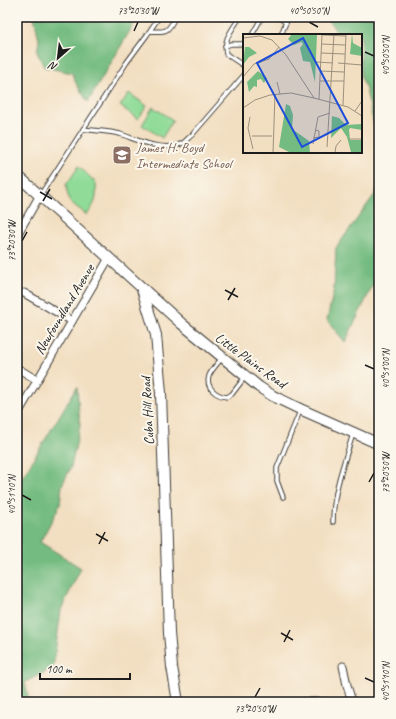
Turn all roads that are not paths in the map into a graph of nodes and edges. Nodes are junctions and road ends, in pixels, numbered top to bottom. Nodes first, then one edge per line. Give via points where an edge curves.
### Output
1 (159, 17) edge
2 (175, 17) edge
3 (240, 17) edge
4 (262, 17) edge
5 (279, 17) edge
6 (288, 17) edge
7 (286, 23) junction
8 (150, 32) junction
9 (253, 34) edge
10 (281, 34) edge
11 (243, 44) edge
12 (225, 46) junction
13 (243, 65) edge
14 (243, 76) edge
15 (83, 129) junction
16 (17, 175) edge
17 (40, 195) junction
18 (17, 235) edge
19 (109, 258) junction
20 (142, 289) junction
21 (24, 293) dead end
22 (72, 322) junction
23 (222, 358) junction
24 (17, 368) edge
25 (246, 376) junction
26 (37, 380) junction
27 (300, 410) junction
28 (17, 414) edge
29 (353, 433) junction
30 (379, 444) edge
31 (282, 497) dead end
32 (332, 522) dead end
33 (343, 666) dead end
34 (178, 702) edge
35 (306, 702) edge
36 (325, 702) edge
37 (352, 702) edge

1 - 8 lane
2 - 8 lane via 165,32
3 - 12 lane
4 - 9 lane
5 - 7 lane
6 - 7 lane
7 - 10 lane
8 - 15 lane
11 - 12 lane
12 - 13 lane via 226,54
14 - 15 lane via 183,143 164,147 118,134
15 - 17 lane
16 - 17 main road
17 - 18 street
17 - 19 main road
19 - 20 main road
19 - 22 street, Newfoundland Avenue
20 - 23 main road, Little Plains Road
20 - 34 main road, Cuba Hill Road via 156,336 169,633
21 - 22 street
22 - 26 street, Newfoundland Avenue
23 - 25 main road, Little Plains Road
23 - 25 lane via 209,376 209,384 216,394 227,397 232,394
24 - 26 street
25 - 27 main road, Little Plains Road via 273,396
26 - 28 street, Newfoundland Avenue
27 - 29 main road, Little Plains Road
27 - 31 lane via 277,468 277,481
29 - 30 main road, Little Plains Road
29 - 32 lane via 337,485
33 - 37 street
35 - 36 street

